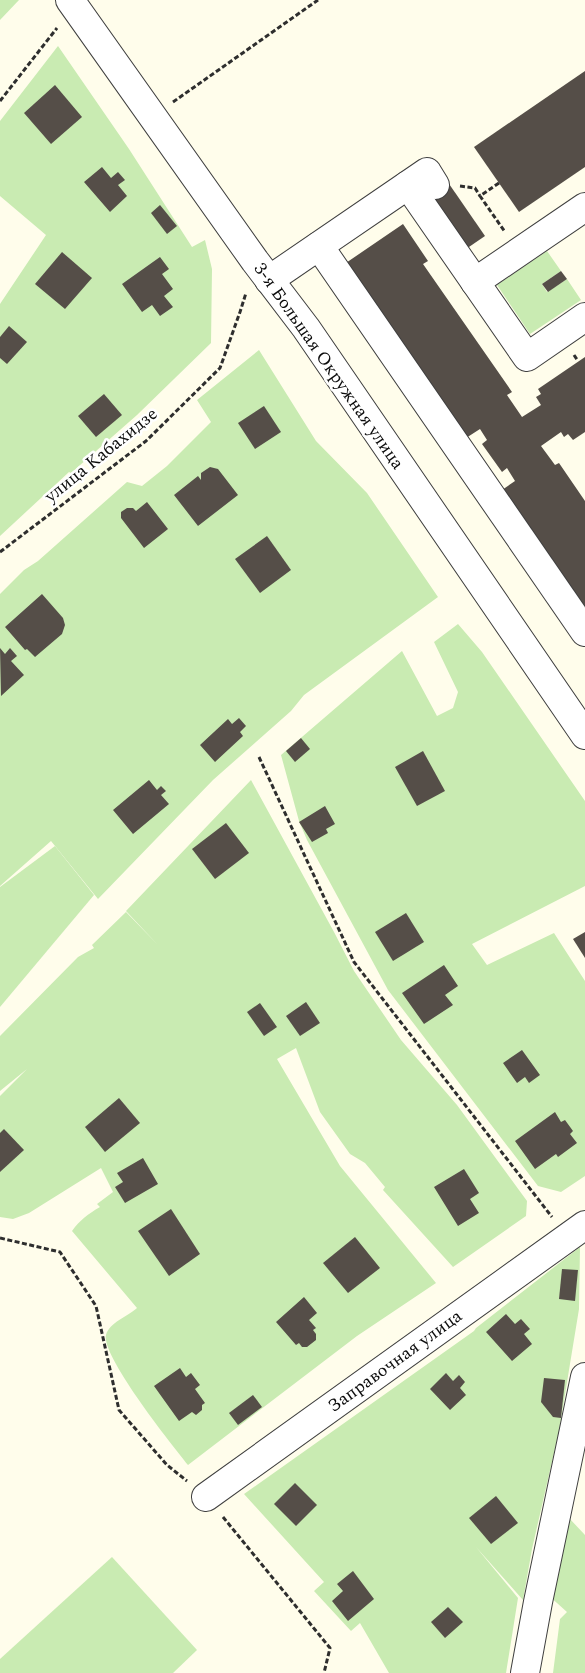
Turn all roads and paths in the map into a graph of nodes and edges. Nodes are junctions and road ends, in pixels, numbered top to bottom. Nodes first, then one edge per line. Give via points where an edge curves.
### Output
1 (318, 0) edge
2 (72, 3) edge
3 (0, 102) edge
4 (152, 117) junction
5 (498, 182) dead end
6 (408, 185) junction
7 (444, 185) joint
8 (480, 196) junction
9 (585, 207) edge
10 (319, 246) junction
11 (519, 252) junction
12 (262, 270) junction
13 (475, 282) junction
14 (585, 317) edge
15 (0, 552) edge
16 (585, 632) edge
17 (584, 731) edge
18 (259, 757) dead end
19 (576, 1231) edge
20 (0, 1238) edge
21 (585, 1377) edge
22 (206, 1497) junction
23 (324, 1673) edge
24 (525, 1673) edge

1 - 4 path
2 - 3 path
2 - 4 street, 3-я Большая Окружная улица
4 - 12 street, 3-я Большая Окружная улица
5 - 8 path
6 - 7 street via 426,172
6 - 10 street
6 - 13 street
7 - 8 path via 475,188
8 - 11 path
9 - 11 street
10 - 12 street
10 - 16 street
11 - 13 street
12 - 15 path, улица Кабахидзе via 240,312 220,368 146,441
12 - 17 street, 3-я Большая Окружная улица via 306,328
13 - 14 street via 527,357
18 - 19 path via 354,962
19 - 22 street, Заправочная улица
20 - 22 path via 60,1252 96,1306 119,1410 167,1465
21 - 24 street
22 - 23 path via 330,1648

